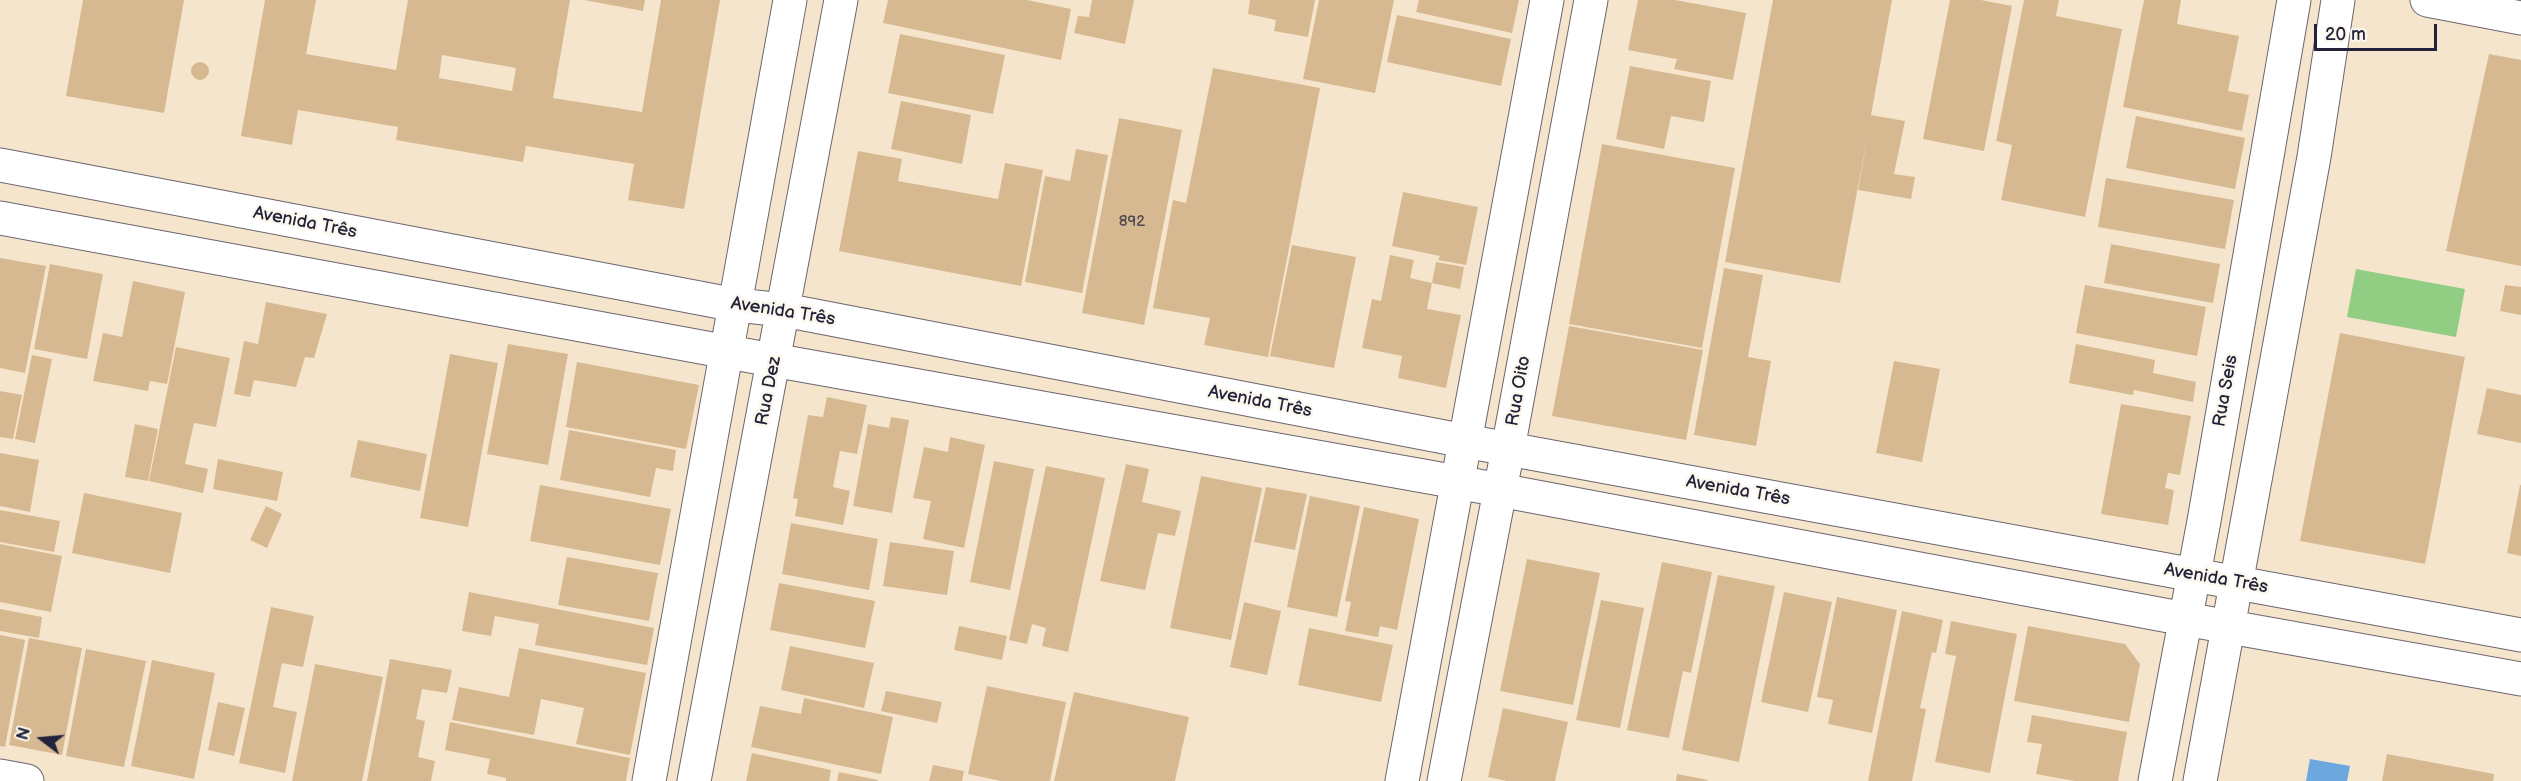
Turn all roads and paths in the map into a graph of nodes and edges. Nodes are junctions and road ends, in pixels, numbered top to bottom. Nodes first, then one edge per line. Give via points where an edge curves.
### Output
1 (790, 0) edge
2 (841, 0) edge
3 (1547, 0) edge
4 (1591, 0) edge
5 (2294, 0) edge
6 (2338, 0) edge
7 (2427, 0) edge
8 (2521, 18) edge
9 (0, 165) edge
10 (0, 218) edge
11 (736, 305) junction
12 (784, 310) junction
13 (728, 352) junction
14 (775, 359) junction
15 (1465, 441) junction
16 (1509, 449) junction
17 (1457, 482) junction
18 (1500, 491) junction
19 (2193, 575) junction
20 (2236, 582) junction
21 (2186, 619) junction
22 (2229, 626) junction
23 (2521, 635) edge
24 (2521, 679) edge
25 (0, 776) edge
26 (27, 781) edge
27 (649, 781) edge
28 (694, 781) edge
29 (1402, 781) edge
30 (1444, 781) edge
31 (2155, 781) edge
32 (2200, 781) edge

1 - 11 street
2 - 12 street, Rua Dez
3 - 15 street
4 - 16 street, Rua Oito
5 - 19 street, Rua Seis
6 - 20 street via 2312,169
7 - 8 street
9 - 11 street, Avenida Três
10 - 13 street
11 - 12 street, Avenida Três
11 - 13 street
12 - 14 street, Rua Dez
12 - 15 street, Avenida Três
13 - 14 street
13 - 27 street
14 - 17 street
14 - 28 street, Rua Dez
15 - 16 street, Avenida Três
15 - 17 street
16 - 18 street, Rua Oito
16 - 19 street, Avenida Três
17 - 18 street
17 - 29 street
18 - 21 street
18 - 30 street, Rua Oito
19 - 20 street, Avenida Três
19 - 21 street, Rua Seis
20 - 22 street
20 - 23 street, Avenida Três
21 - 22 street
21 - 31 street, Rua Seis
22 - 24 street
22 - 32 street
25 - 26 street

